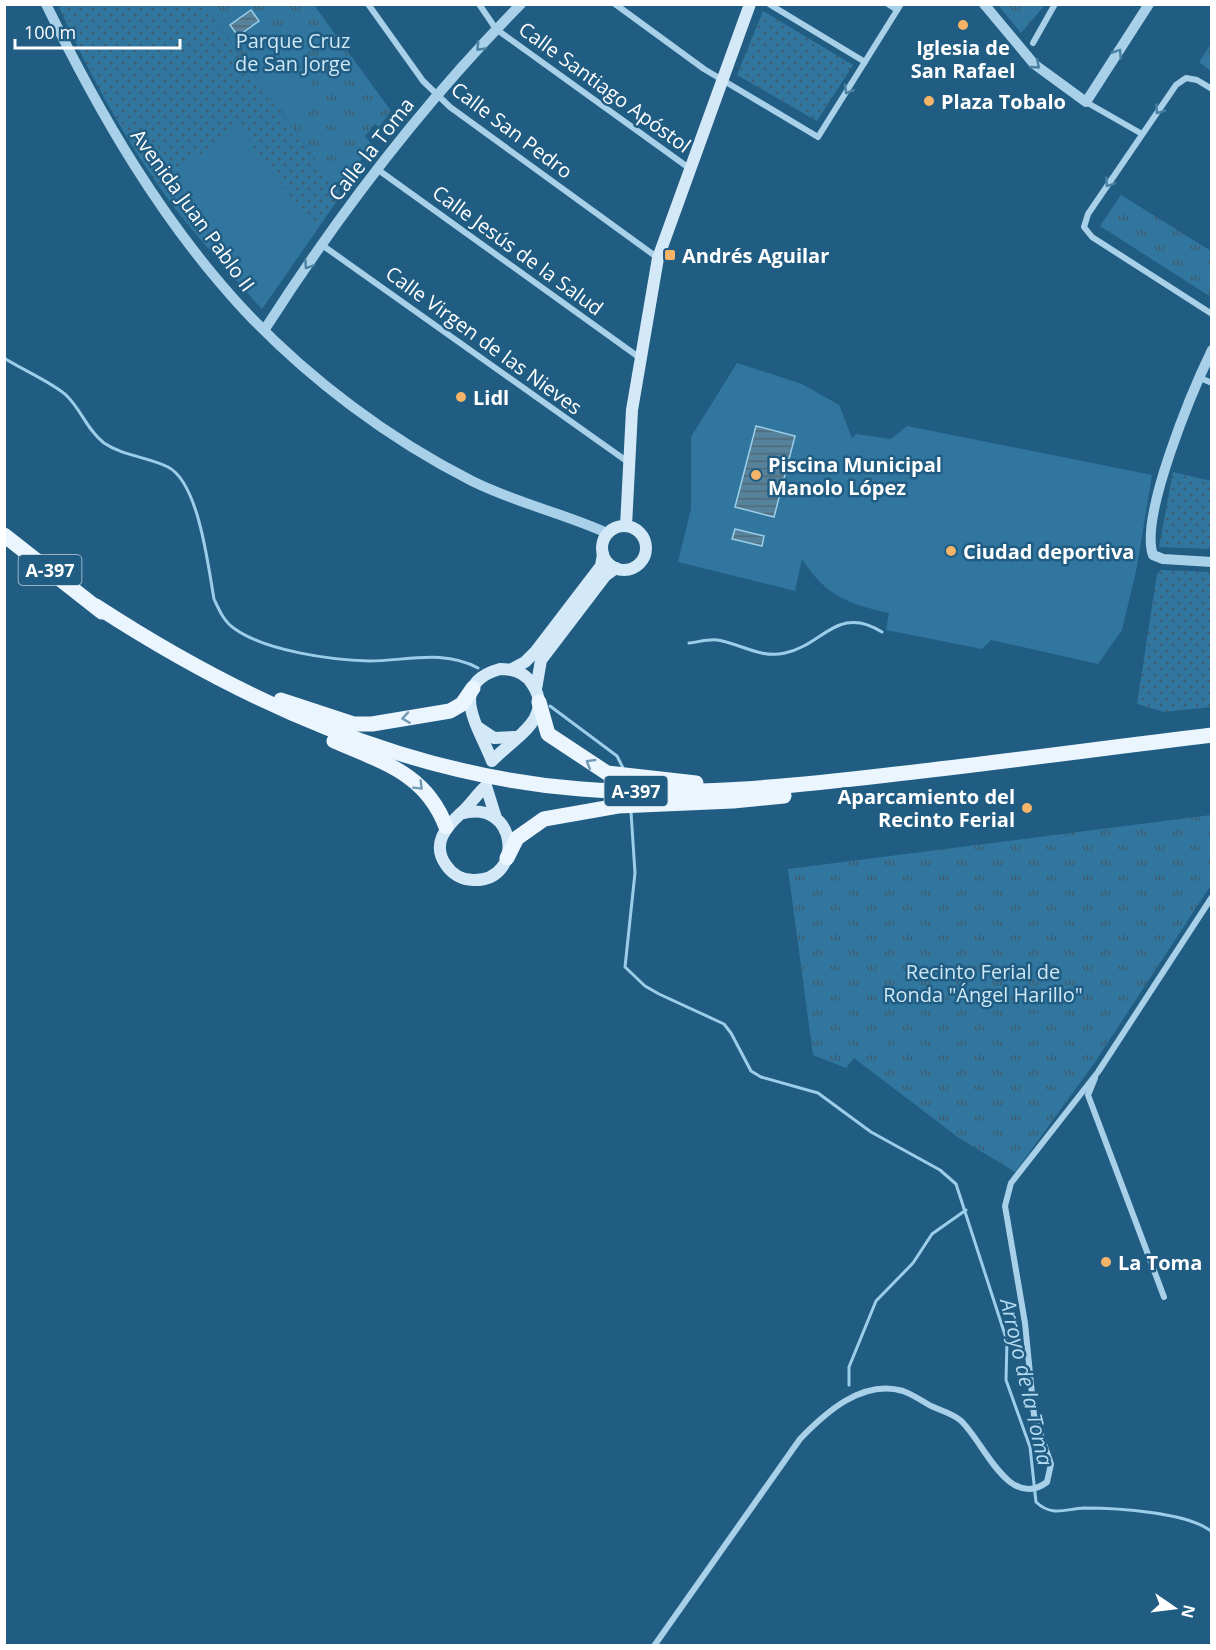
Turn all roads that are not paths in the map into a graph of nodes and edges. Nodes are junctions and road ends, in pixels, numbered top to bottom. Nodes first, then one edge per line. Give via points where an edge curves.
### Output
1 (46, 4) edge
2 (368, 4) edge
3 (479, 4) edge
4 (521, 4) edge
5 (615, 4) edge
6 (750, 4) edge
7 (769, 4) edge
8 (888, 4) edge
9 (984, 4) edge
10 (1056, 4) edge
11 (1149, 4) edge
12 (899, 7) edge
13 (496, 29) junction
14 (1033, 43) dead end
15 (866, 62) junction
16 (721, 80) junction
17 (1212, 89) edge
18 (436, 94) junction
19 (1086, 102) junction
20 (1142, 134) junction
21 (689, 168) junction
22 (377, 169) junction
23 (322, 245) junction
24 (658, 258) junction
25 (1212, 314) edge
26 (265, 329) junction
27 (1212, 350) edge
28 (640, 358) junction
29 (1198, 377) junction
30 (1212, 383) edge
31 (628, 462) junction
32 (626, 526) junction
33 (4, 528) edge
34 (607, 533) junction
35 (4, 535) edge
36 (603, 554) junction
37 (1212, 562) edge
38 (616, 568) junction
39 (96, 606) junction
40 (512, 669) junction
41 (473, 688) junction
42 (538, 696) junction
43 (476, 725) junction
44 (1212, 735) edge
45 (517, 736) junction
46 (1001, 761) junction
47 (927, 771) junction
48 (460, 814) junction
49 (496, 818) junction
50 (446, 827) junction
51 (507, 858) junction
52 (1212, 897) edge
53 (1098, 1072) junction
54 (1164, 1297) dead end
55 (654, 1646) edge

1 - 26 street, Avenida Juan Pablo II via 79,72 150,189 245,311
2 - 18 street, Calle San Pedro
3 - 13 street, Calle Santiago Apóstol
4 - 13 street, Calle la Toma
5 - 16 street
6 - 16 main road
7 - 15 street
8 - 12 street
9 -> 19 street via 1034,64
10 - 14 street
19 -> 11 street
12 - 15 street
13 -> 18 street, Calle la Toma
13 - 21 street, Calle Santiago Apóstol
15 -> 16 street via 818,137
16 - 21 main road
17 -> 20 street via 1186,78 1176,85
18 - 22 street, Calle la Toma
18 - 24 street, Calle San Pedro
19 - 20 street
20 -> 25 street via 1088,214 1084,227 1092,237
21 - 24 main road
22 - 23 street, Calle la Toma
22 - 28 street, Calle Jesús de la Salud
23 -> 26 street, Calle la Toma
23 - 31 street, Calle Virgen de las Nieves
24 - 28 main road
26 - 34 street, Avenida Juan Pablo II via 351,405 428,457 508,498
27 - 29 street
28 - 31 main road
29 - 30 street
29 - 37 street via 1158,495 1150,545 1153,555 1162,559
31 - 32 main road
32 - 34 main road
32 - 38 main road via 642,536 645,552 635,567
41 -> 33 main road via 462,704 450,711 372,724 354,724 314,712 239,682 186,653 76,582
34 - 36 main road via 602,543
35 - 39 main road, A-397
36 - 38 main road
36 - 40 main road via 601,566 537,651
38 - 42 main road via 604,576 541,660
39 - 47 main road, A-397 via 209,675 295,716 424,760 512,780 579,789 674,792
39 -> 50 main road via 148,649 206,684 399,769 421,787 439,810
40 - 41 main road via 489,672
40 - 42 main road via 530,680
41 - 43 main road via 469,707
42 - 45 main road via 533,723
46 -> 42 main road via 733,782 637,778 607,773 560,745 544,728
43 - 45 main road via 495,738
43 - 45 main road via 492,761
44 - 46 main road, A-397
46 - 47 main road, A-397
47 - 51 main road via 871,786 732,801 618,806 544,819 517,838
48 - 49 main road via 479,811
48 - 49 main road via 486,786
48 - 50 main road
49 - 51 main road via 508,836
50 - 51 main road via 440,850 444,861 460,877 482,880 493,875
52 - 53 street
53 - 54 street via 1088,1095
53 - 55 street via 1011,1184 1005,1206 1025,1323 1034,1415 1051,1464 1050,1476 1042,1485 1026,1489 1016,1485 1000,1473 961,1420 902,1391 876,1390 853,1396 824,1413 800,1439

